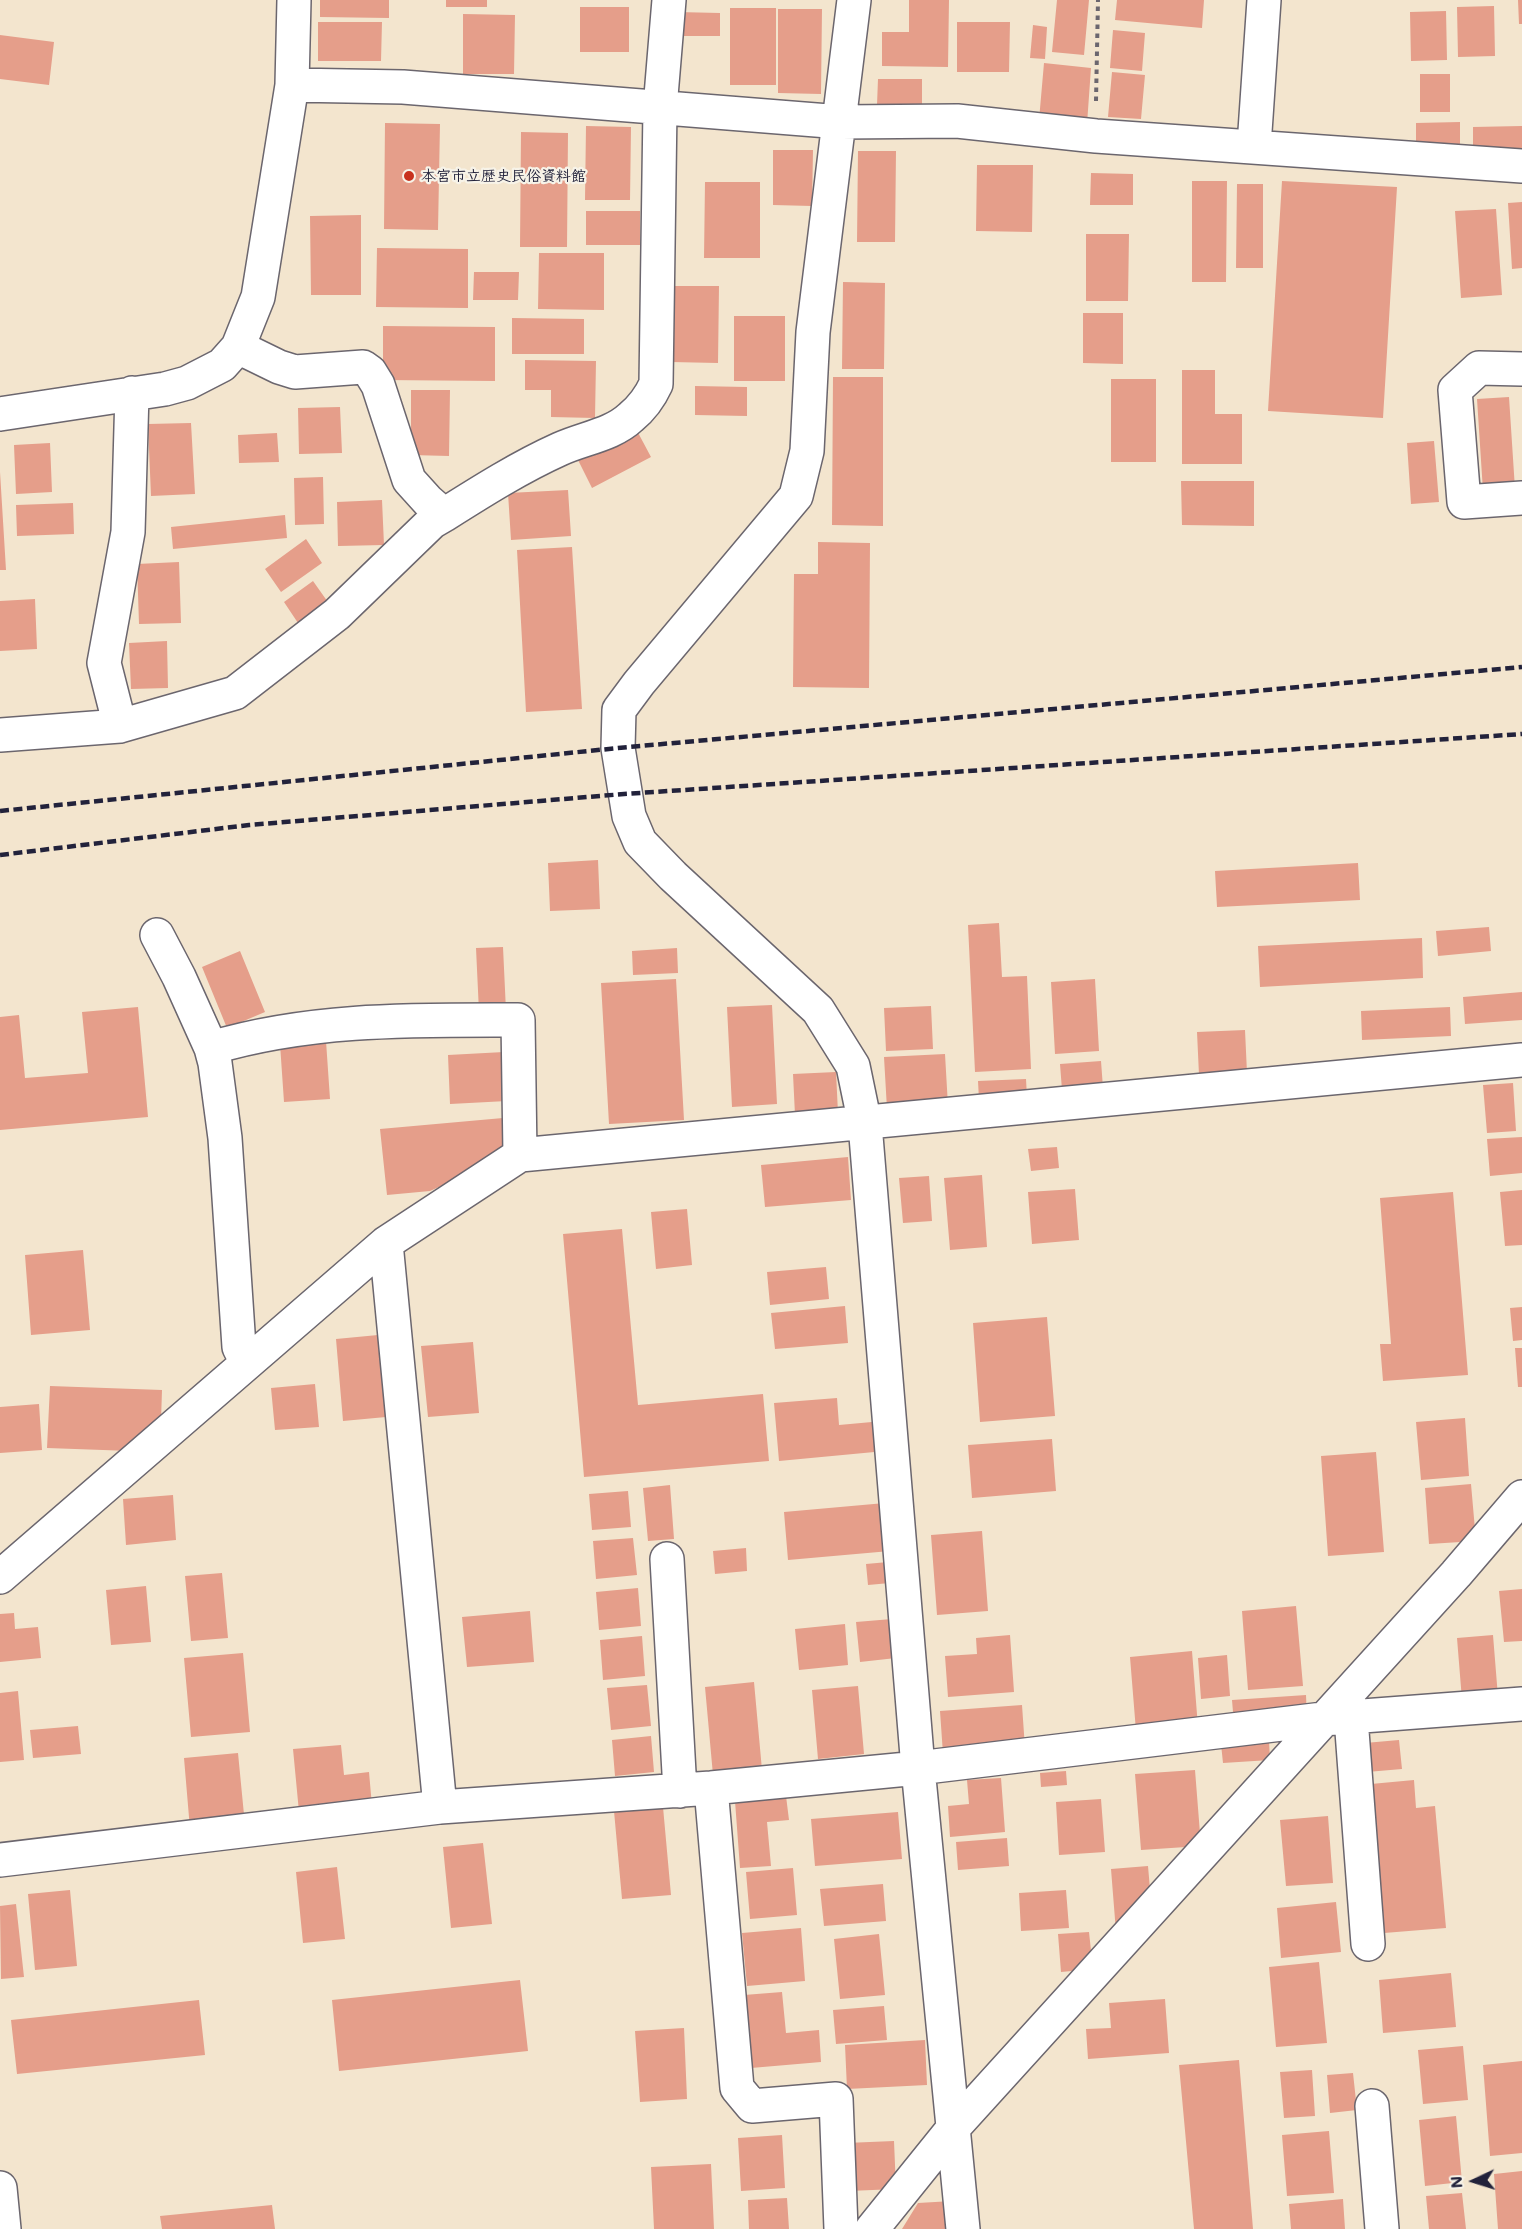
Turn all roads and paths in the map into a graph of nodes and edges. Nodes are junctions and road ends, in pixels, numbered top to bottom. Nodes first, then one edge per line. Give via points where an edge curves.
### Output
1 (294, 0) edge
2 (669, 0) edge
3 (854, 0) edge
4 (1098, 0) edge
5 (1264, 0) edge
6 (292, 85) junction
7 (660, 108) junction
8 (841, 122) junction
9 (1096, 135) junction
10 (1254, 146) junction
11 (1522, 166) edge
12 (238, 347) junction
13 (1522, 369) edge
14 (132, 393) junction
15 (0, 414) edge
16 (1522, 498) edge
17 (444, 514) junction
18 (120, 726) junction
19 (0, 735) edge
20 (157, 935) dead end
21 (211, 1048) junction
22 (1522, 1060) edge
23 (865, 1124) junction
24 (520, 1155) junction
25 (386, 1242) junction
26 (247, 1363) junction
27 (1522, 1497) edge
28 (667, 1559) dead end
29 (0, 1577) edge
30 (1522, 1704) edge
31 (1337, 1719) junction
32 (918, 1768) junction
33 (695, 1790) junction
34 (440, 1807) junction
35 (0, 1860) edge
36 (1368, 1944) dead end
37 (1372, 2106) dead end
38 (955, 2126) junction
39 (0, 2188) edge
40 (4, 2229) edge
41 (841, 2229) edge
42 (872, 2229) edge
43 (963, 2229) edge
44 (1382, 2229) edge

1 - 6 street
2 - 7 street
3 - 8 street
4 - 9 path
5 - 10 street
6 - 7 street via 403,87
6 - 12 street via 258,297
7 - 8 street
7 - 17 street via 656,384 649,399 615,428 509,474
8 - 9 street via 957,121
8 - 23 street via 813,333 807,451 796,496 619,710 618,748 626,805 640,842 818,1010 854,1066
9 - 10 street
10 - 11 street
12 - 14 street via 222,365 187,383
12 - 17 street via 295,372 363,367 370,372 378,385 409,480
13 - 16 street via 1479,368 1455,390 1464,502
14 - 15 street
14 - 18 street via 128,532 104,663
17 - 18 street via 337,614 235,693
18 - 19 street
20 - 21 street
21 - 24 street via 301,1029 390,1020 518,1020
21 - 26 street via 225,1138 240,1347
22 - 23 street
23 - 24 street
23 - 32 street
24 - 25 street
25 - 26 street
25 - 34 street
26 - 29 street
27 - 31 street
28 - 33 street
30 - 31 street
31 - 32 street
31 - 36 street
31 - 38 street
32 - 33 street
32 - 38 street
33 - 34 street
33 - 41 street via 737,2088 752,2106 836,2098
34 - 35 street
37 - 44 street
38 - 42 street
38 - 43 street
39 - 40 street

